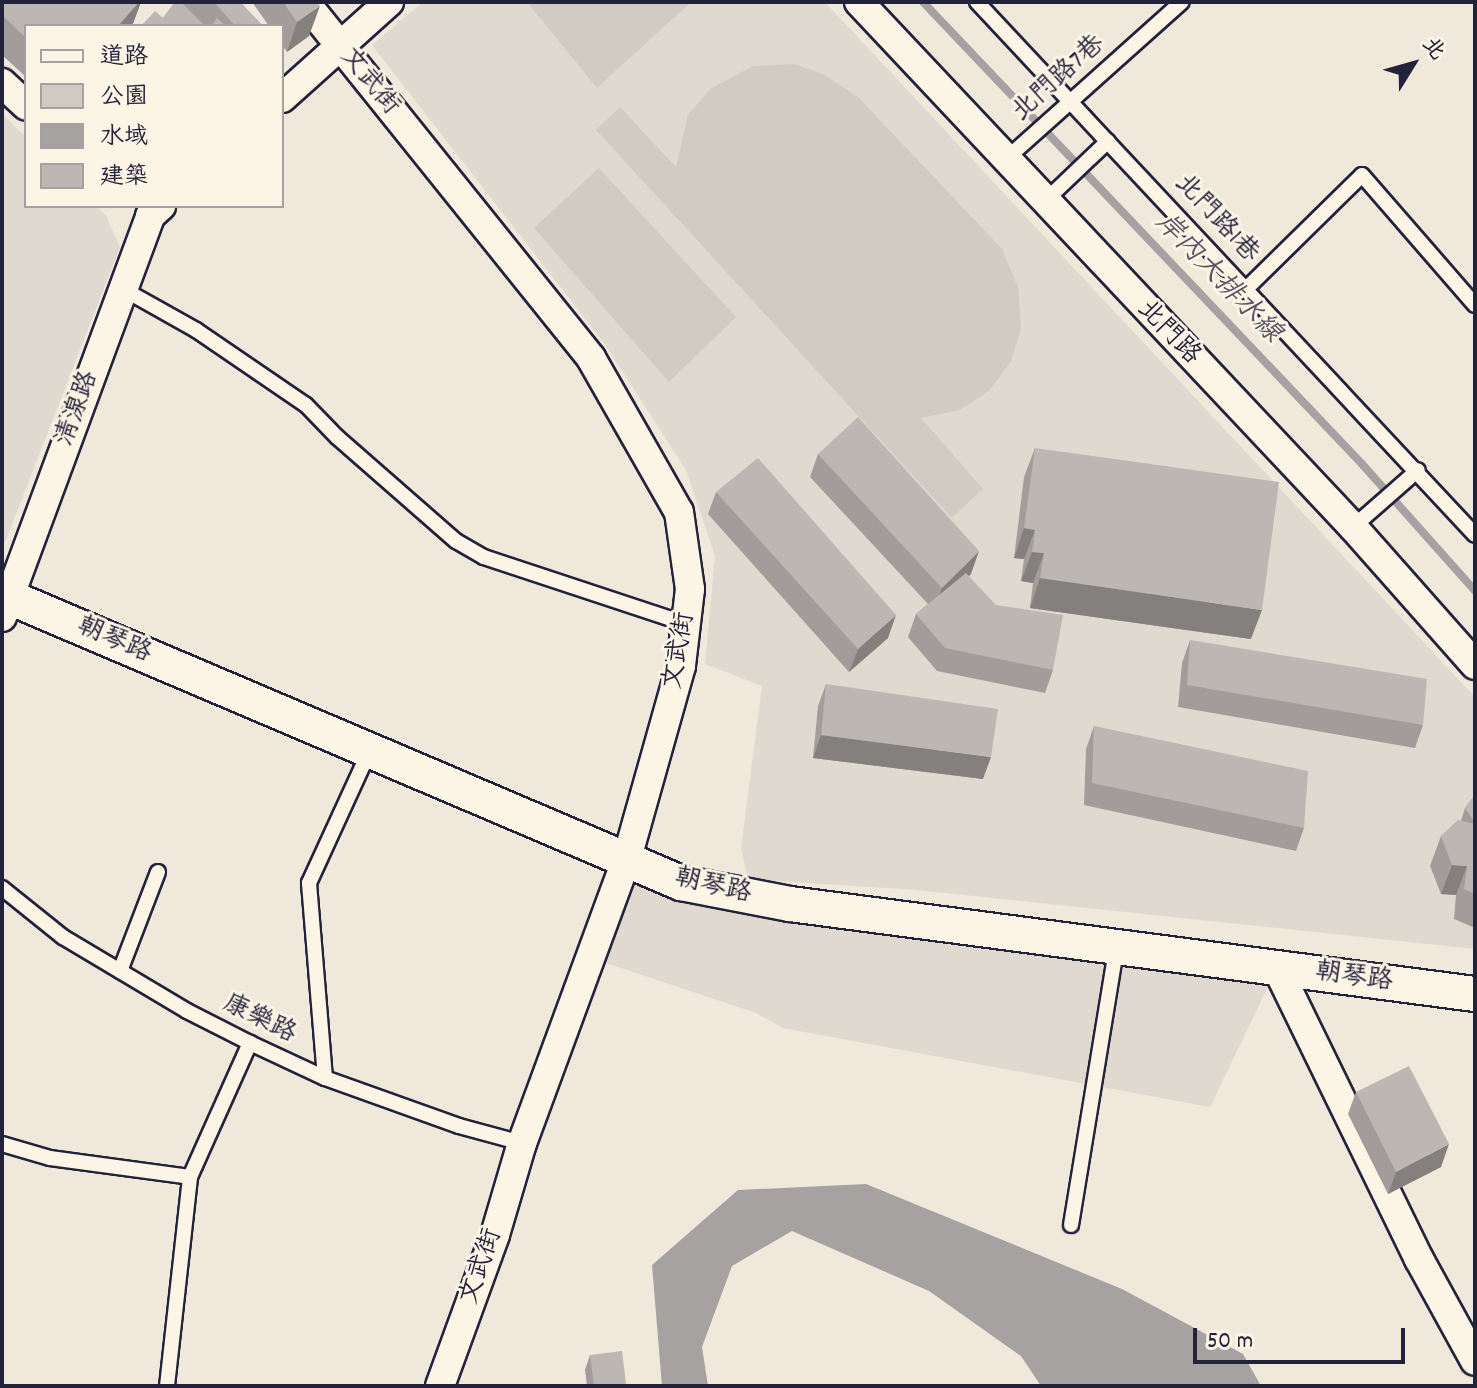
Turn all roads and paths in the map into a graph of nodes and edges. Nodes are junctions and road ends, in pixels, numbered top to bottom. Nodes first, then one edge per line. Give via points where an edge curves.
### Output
1 (305, 2) edge
2 (389, 2) edge
3 (859, 2) edge
4 (977, 2) edge
5 (1182, 2) edge
6 (340, 46) junction
7 (2, 83) edge
8 (284, 96) edge
9 (1070, 100) junction
10 (24, 103) edge
11 (1108, 141) junction
12 (1005, 160) junction
13 (1044, 202) junction
14 (150, 209) edge
15 (1247, 288) junction
16 (123, 289) junction
17 (1475, 305) edge
18 (1418, 470) junction
19 (1353, 527) junction
20 (1475, 535) edge
21 (4, 603) edge
22 (686, 624) junction
23 (1475, 665) edge
24 (370, 749) junction
25 (627, 858) junction
26 (158, 872) dead end
27 (2, 888) edge
28 (1116, 949) junction
29 (1277, 968) junction
30 (120, 971) junction
31 (1475, 994) edge
32 (250, 1043) junction
33 (325, 1078) junction
34 (522, 1143) junction
35 (2, 1144) edge
36 (190, 1177) junction
37 (1071, 1225) dead end
38 (1475, 1361) edge
39 (167, 1386) edge
40 (440, 1386) edge

1 - 6 street, 文武街
2 - 6 street
3 - 12 street, 北門路
4 - 9 lane, 北門路1巷
5 - 9 lane, 北門路7巷
6 - 8 street
6 - 22 street, 文武街 via 591,358 679,512 690,589
7 - 10 street
9 - 11 lane, 北門路1巷
9 - 12 lane, 北門路7巷
11 - 13 lane
11 - 15 lane, 北門路1巷
12 - 13 street, 北門路
13 - 19 street, 北門路
14 - 16 street, 清湶路
15 - 17 lane via 1362,175
15 - 18 lane, 北門路1巷
16 - 21 street, 清湶路
16 - 22 lane via 196,330 306,405 456,541 484,557
18 - 19 lane
18 - 20 lane, 北門路1巷
19 - 23 street, 北門路
21 - 24 street, 朝琴路
22 - 25 street, 文武街 via 681,666
24 - 25 street, 朝琴路
24 - 33 lane via 309,883
25 - 28 street, 朝琴路 via 681,883 790,904
25 - 34 street, 文武街
26 - 30 lane
27 - 30 lane, 康樂路 via 63,937
28 - 29 street, 朝琴路
28 - 37 lane
29 - 31 street, 朝琴路
29 - 38 street via 1419,1259
30 - 32 lane, 康樂路
32 - 33 lane, 康樂路
32 - 36 lane
33 - 34 lane, 康樂路
34 - 40 street, 文武街
35 - 36 lane via 50,1158
36 - 39 lane

